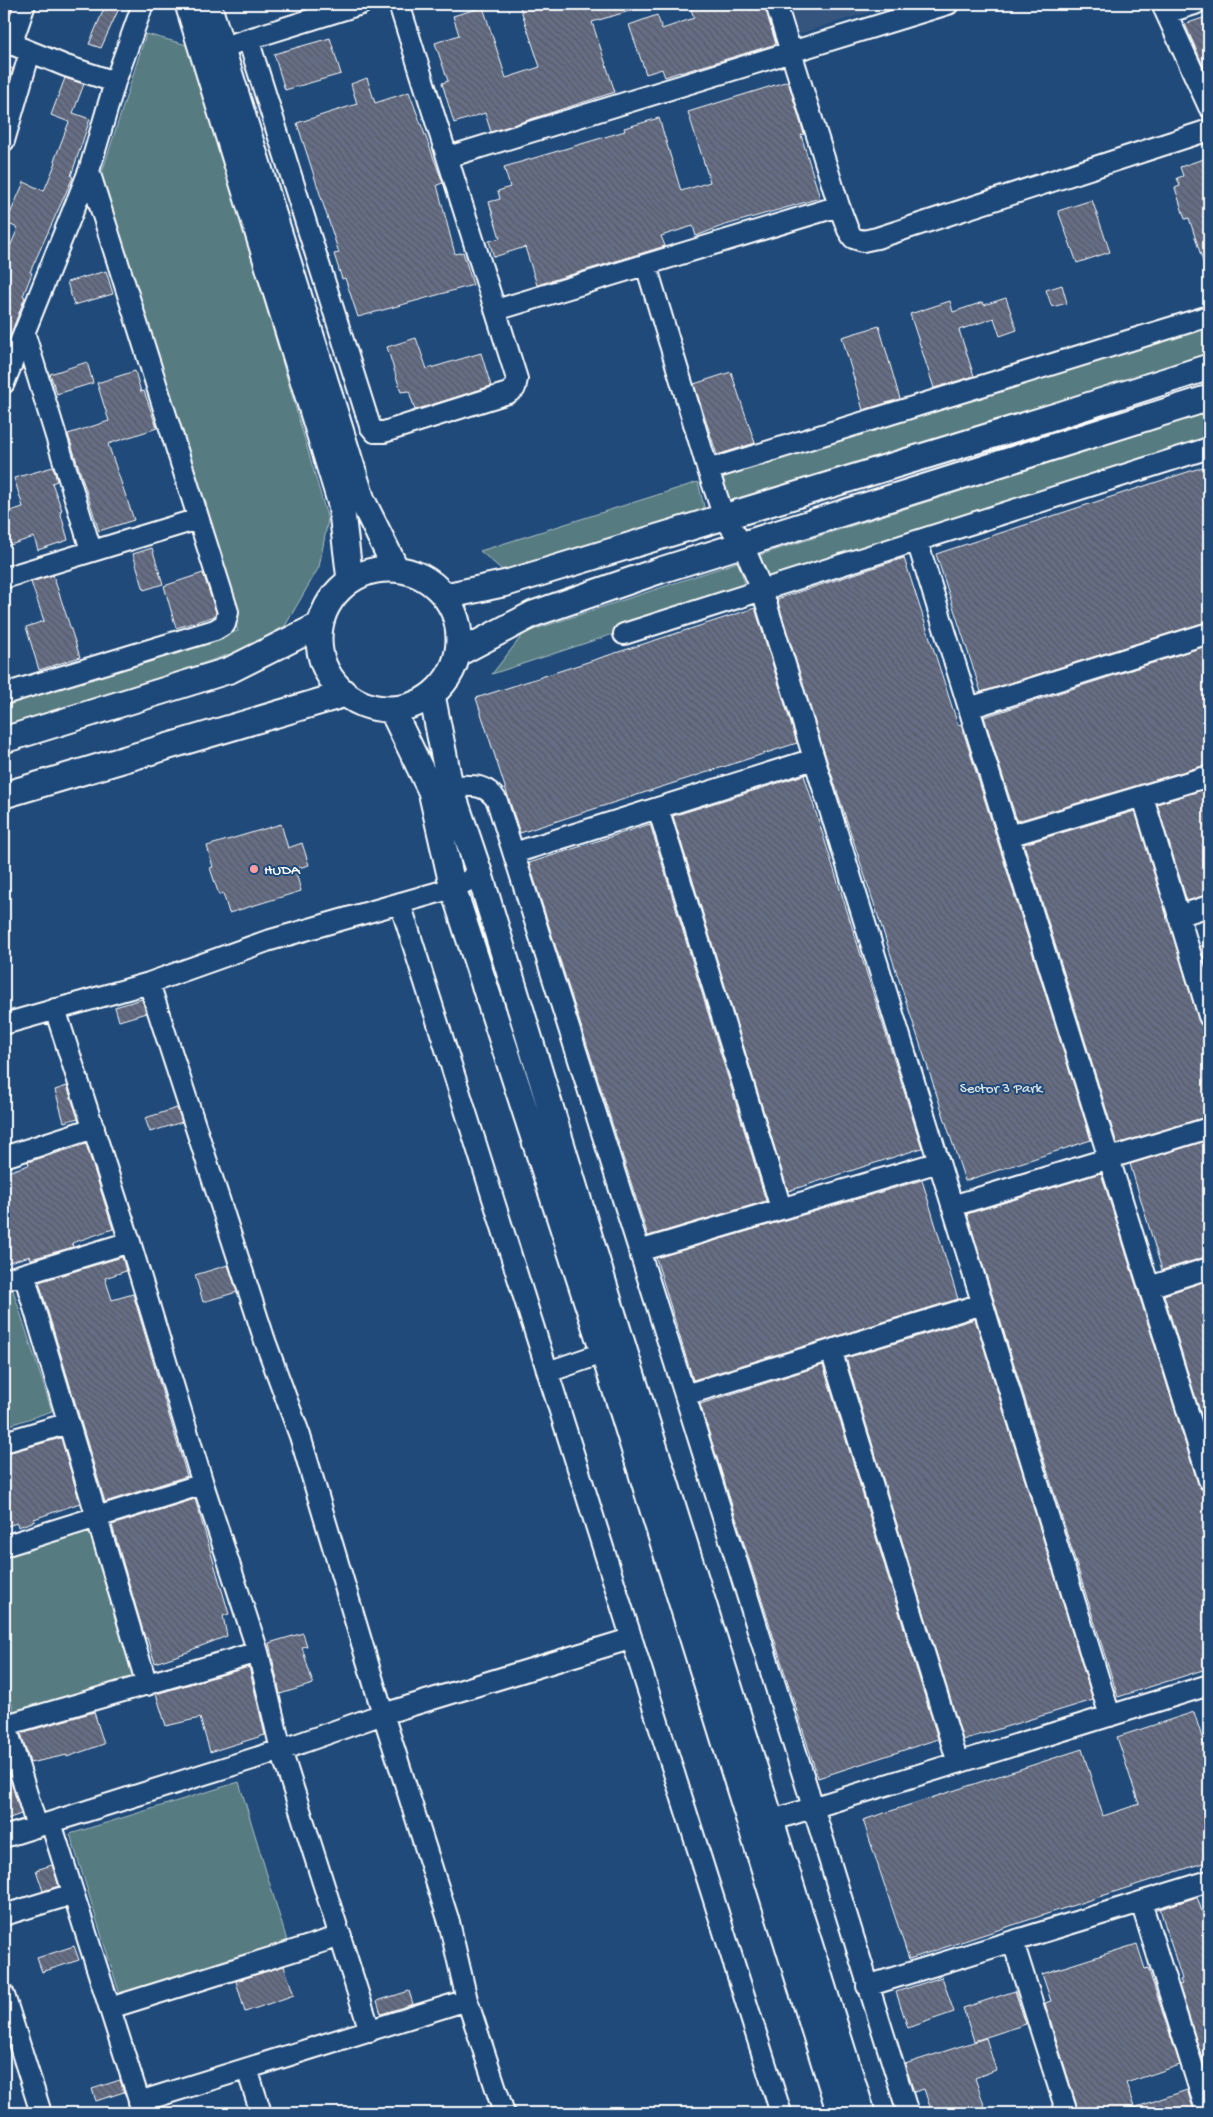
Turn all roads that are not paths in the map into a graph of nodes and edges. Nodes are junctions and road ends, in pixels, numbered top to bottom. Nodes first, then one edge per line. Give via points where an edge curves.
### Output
1 (25, 4) edge
2 (142, 4) edge
3 (188, 4) edge
4 (208, 4) edge
5 (361, 4) edge
6 (399, 4) edge
7 (776, 4) edge
8 (1195, 4) edge
9 (942, 5) edge
10 (1164, 8) edge
11 (248, 40) junction
12 (15, 46) edge
13 (212, 51) junction
14 (792, 53) junction
15 (116, 82) junction
16 (1209, 107) edge
17 (1209, 130) edge
18 (4, 141) edge
19 (448, 158) junction
20 (89, 171) junction
21 (839, 206) junction
22 (646, 265) junction
23 (496, 310) junction
24 (1209, 316) edge
25 (24, 332) junction
26 (1209, 367) edge
27 (4, 383) edge
28 (1209, 398) edge
29 (1209, 448) edge
30 (708, 470) junction
31 (724, 517) junction
32 (198, 519) junction
33 (917, 541) junction
34 (743, 545) junction
35 (92, 550) junction
36 (396, 568) junction
37 (4, 578) edge
38 (350, 580) junction
39 (762, 590) junction
40 (446, 596) junction
41 (320, 625) junction
42 (1209, 633) edge
43 (624, 634) dead end
44 (459, 653) junction
45 (4, 694) edge
46 (345, 694) junction
47 (432, 695) junction
48 (969, 708) junction
49 (392, 710) junction
50 (4, 740) edge
51 (814, 759) junction
52 (1209, 776) edge
53 (450, 786) junction
54 (4, 795) edge
55 (1143, 797) junction
56 (658, 808) junction
57 (1009, 836) junction
58 (514, 853) junction
59 (480, 875) junction
60 (453, 888) junction
61 (400, 903) junction
62 (1209, 906) edge
63 (1178, 916) junction
64 (149, 983) junction
65 (55, 1010) junction
66 (1209, 1016) edge
67 (4, 1024) edge
68 (94, 1128) junction
69 (1209, 1128) edge
70 (4, 1157) edge
71 (1109, 1158) junction
72 (939, 1162) junction
73 (952, 1206) junction
74 (781, 1208) junction
75 (130, 1242) junction
76 (639, 1252) junction
77 (1209, 1268) edge
78 (24, 1274) junction
79 (4, 1280) edge
80 (1149, 1286) junction
81 (982, 1304) junction
82 (832, 1350) junction
83 (603, 1353) junction
84 (548, 1372) junction
85 (685, 1394) junction
86 (69, 1423) junction
87 (4, 1442) edge
88 (1209, 1480) edge
89 (203, 1484) junction
90 (96, 1517) junction
91 (4, 1546) edge
92 (630, 1639) junction
93 (258, 1652) junction
94 (147, 1685) junction
95 (1207, 1692) edge
96 (383, 1714) junction
97 (1110, 1716) junction
98 (5, 1722) edge
99 (281, 1750) junction
100 (958, 1763) junction
101 (812, 1808) junction
102 (761, 1824) junction
103 (44, 1825) junction
104 (4, 1837) edge
105 (1209, 1881) edge
106 (73, 1894) junction
107 (1141, 1902) junction
108 (4, 1915) edge
109 (341, 1936) junction
110 (1013, 1942) junction
111 (868, 1986) junction
112 (4, 1995) edge
113 (467, 2000) junction
114 (110, 2008) junction
115 (370, 2031) junction
116 (248, 2069) junction
117 (141, 2108) edge
118 (41, 2113) edge
119 (261, 2113) edge
120 (504, 2113) edge
121 (781, 2113) edge
122 (840, 2113) edge
123 (862, 2113) edge
124 (908, 2113) edge
125 (1067, 2113) edge
126 (1208, 2113) edge

1 - 12 street
2 - 15 street
3 - 13 street
4 - 13 street
5 - 11 street
6 - 19 street
7 - 14 street
8 - 10 street
9 - 14 street
10 - 16 street
11 - 13 street
11 - 23 street via 370,426 375,432 508,394 516,388 517,379
12 - 15 street
12 - 18 street
13 - 36 street via 362,500
13 - 38 street via 341,504
14 - 19 street
14 - 21 street
15 - 20 street
17 - 21 street via 863,241 853,238
19 - 23 street
20 - 25 street
20 - 32 street
21 - 22 street
22 - 23 street
22 - 30 street
24 - 30 street
25 - 27 street
25 - 35 street
26 - 31 street
28 - 34 street
29 - 33 street
30 - 31 street
31 - 34 street
31 - 40 street via 507,583
32 - 35 street
32 - 45 street via 228,612 225,624 216,630
33 - 39 street
33 - 48 street
34 - 39 street
34 - 44 street via 533,614
35 - 37 street
36 - 38 street via 372,571
36 - 40 street via 432,582
38 - 41 street via 336,592
39 - 43 street
39 - 51 street
40 - 44 street via 458,626
41 - 46 street via 322,663
41 - 50 street via 230,670
42 - 48 street
44 - 47 street via 449,676
46 - 49 street via 359,703
46 - 54 street
47 - 49 street via 413,706
47 - 53 street
48 - 57 street
49 - 60 street via 431,791
51 - 56 street
51 - 72 street
52 - 55 street
53 - 58 street via 484,787 492,792
53 - 59 street
55 - 57 street
55 - 63 street
56 - 58 street
56 - 74 street
57 - 71 street
58 - 76 street
59 - 60 street
59 - 102 street
60 - 61 street
60 - 83 street
61 - 64 street via 267,941
61 - 84 street
62 - 63 street
63 - 66 street
64 - 65 street
64 - 96 street via 265,1341 300,1436
65 - 67 street
65 - 68 street
68 - 70 street
68 - 75 street
69 - 71 street
71 - 73 street
71 - 80 street
72 - 73 street
72 - 74 street
73 - 81 street
74 - 76 street
75 - 78 street
75 - 89 street
76 - 85 street
77 - 80 street
78 - 79 street
78 - 86 street
80 - 88 street
81 - 82 street
81 - 97 street
82 - 85 street
82 - 100 street
83 - 84 street
83 - 102 street
84 - 92 street
85 - 101 street
86 - 87 street
86 - 90 street
89 - 90 street
89 - 93 street
90 - 91 street
90 - 94 street
92 - 96 street
92 - 121 street
93 - 94 street
93 - 99 street
94 - 98 street
95 - 97 street
96 - 99 street
96 - 113 street via 449,1922
97 - 100 street
98 - 103 street
99 - 103 street
99 - 109 street
100 - 101 street
101 - 102 street
101 - 111 street
102 - 122 street
102 - 123 street
103 - 104 street
103 - 106 street
105 - 107 street
106 - 108 street
106 - 114 street
107 - 110 street
107 - 126 street
109 - 114 street
109 - 115 street
110 - 111 street
110 - 125 street
111 - 124 street
112 - 118 street
113 - 115 street
113 - 120 street
114 - 117 street
115 - 116 street
116 - 117 street
116 - 119 street

